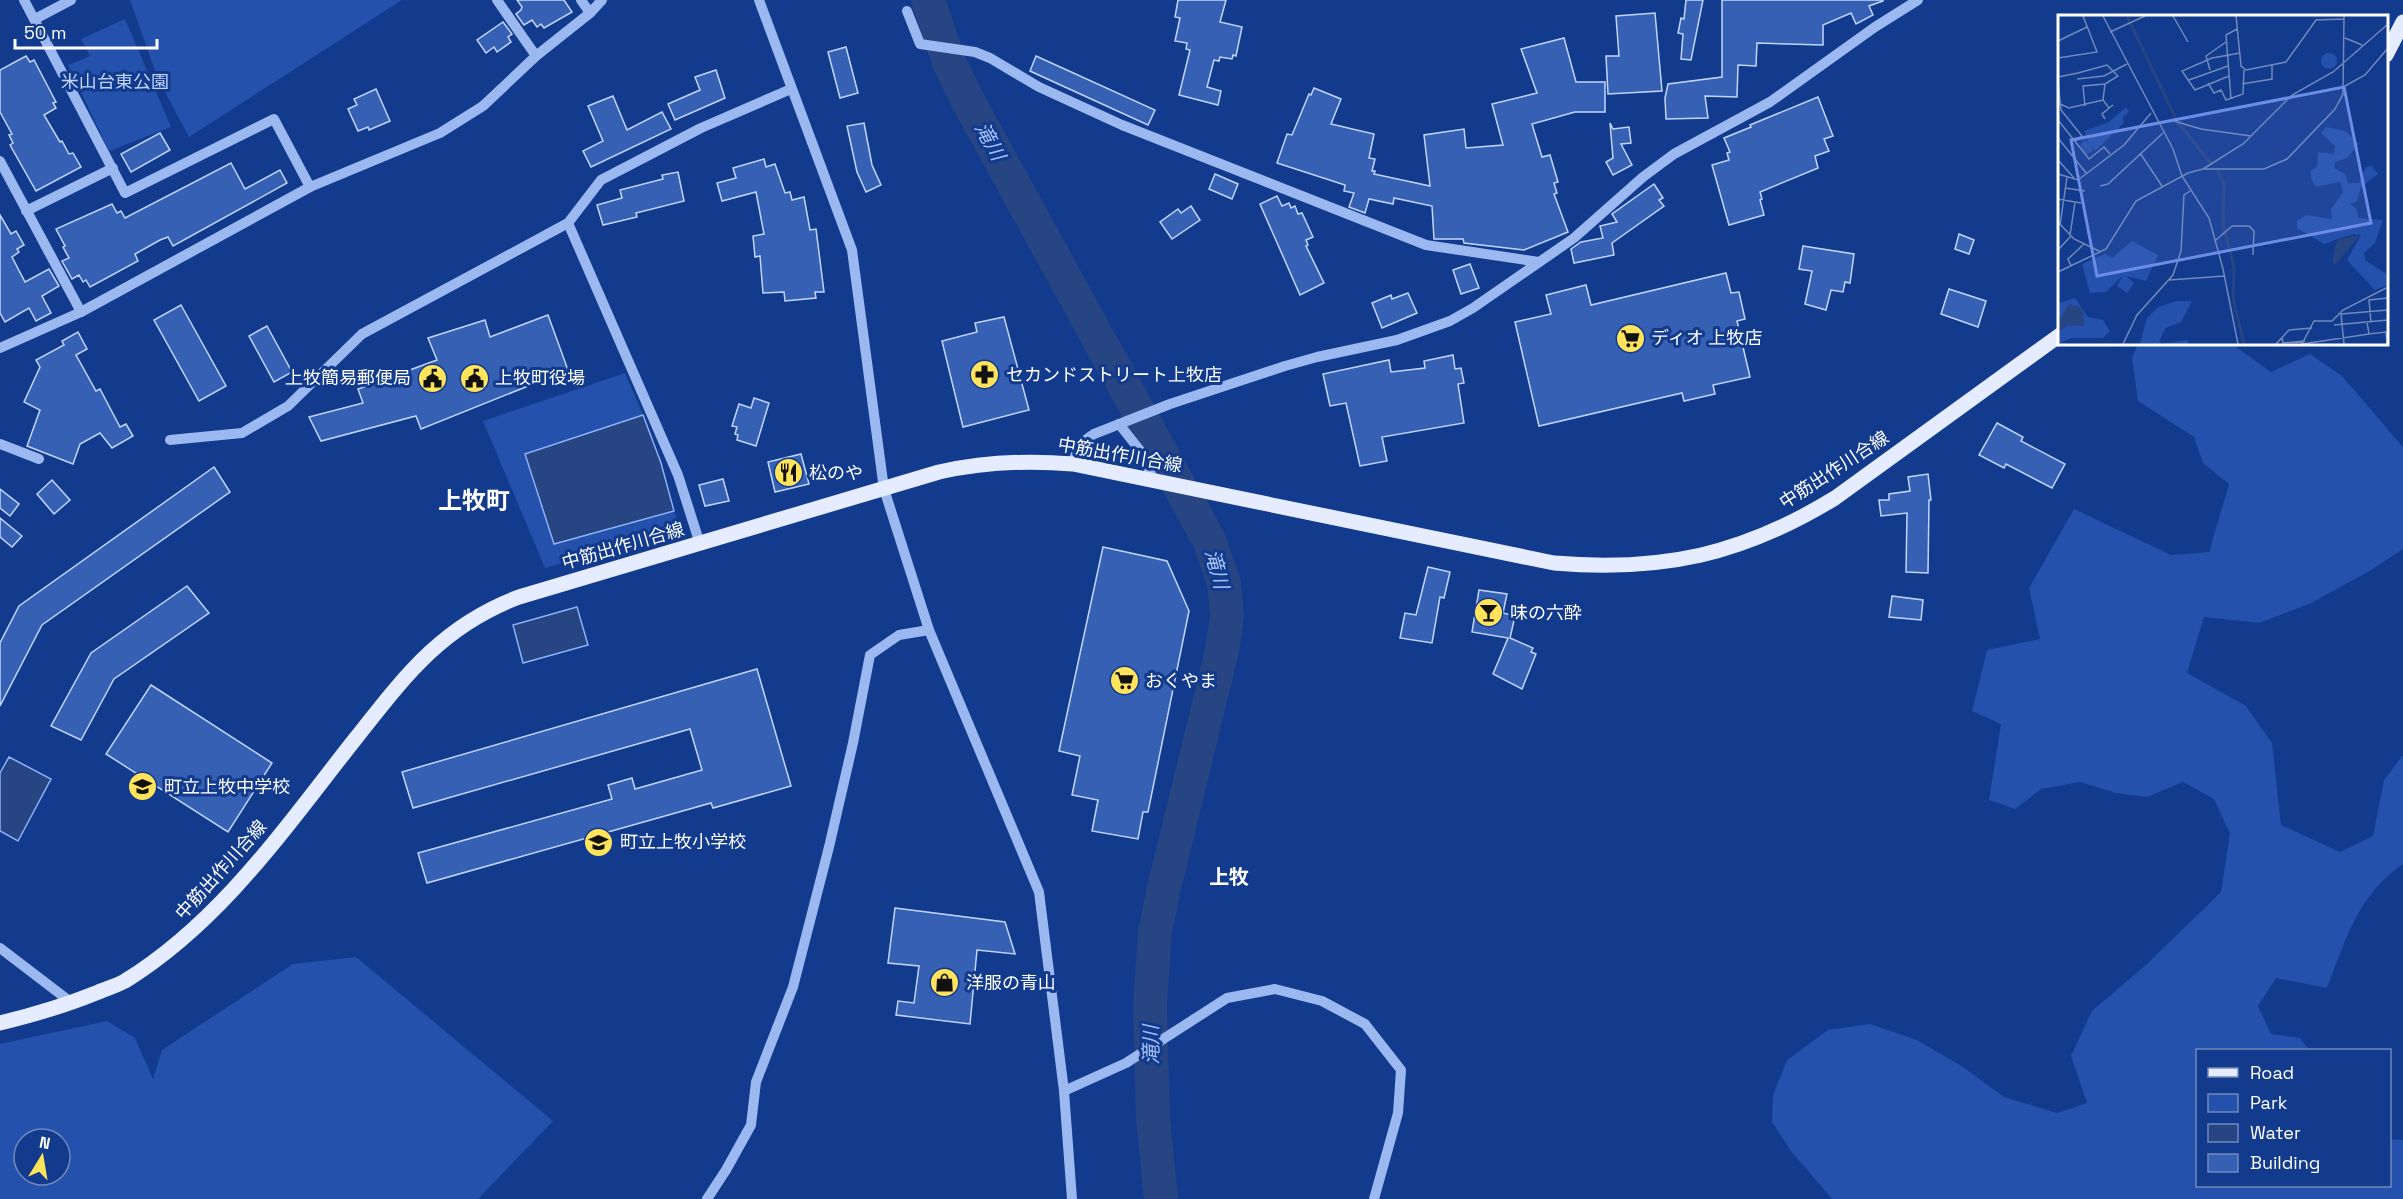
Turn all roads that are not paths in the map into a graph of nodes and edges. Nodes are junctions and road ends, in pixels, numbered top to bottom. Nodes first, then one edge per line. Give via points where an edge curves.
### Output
1 (24, 0) edge
2 (71, 0) edge
3 (497, 0) edge
4 (581, 0) edge
5 (602, 0) edge
6 (759, 0) edge
7 (1918, 0) edge
8 (907, 11) dead end
9 (590, 13) junction
10 (35, 19) junction
11 (2403, 22) edge
12 (2388, 51) edge
13 (536, 56) junction
14 (791, 89) junction
15 (0, 161) edge
16 (113, 168) junction
17 (309, 187) junction
18 (26, 211) junction
19 (568, 223) junction
20 (1539, 262) junction
21 (81, 312) junction
22 (2058, 336) edge
23 (0, 348) edge
24 (1119, 424) junction
25 (170, 440) dead end
26 (0, 444) edge
27 (39, 459) dead end
28 (1073, 464) junction
29 (1154, 479) junction
30 (884, 489) junction
31 (700, 544) junction
32 (929, 630) junction
33 (0, 948) edge
34 (72, 1003) junction
35 (0, 1023) edge
36 (1064, 1091) junction
37 (707, 1199) edge
38 (1072, 1199) edge
39 (1374, 1199) edge

1 - 10 street
2 - 10 street
3 - 13 street
4 - 9 street
5 - 9 street
6 - 14 street
7 - 20 street via 1770,102 1674,154 1574,238
8 - 20 street via 920,44 990,58 1039,87 1122,125 1426,245
9 - 13 street
10 - 16 street
11 - 12 main road
13 - 17 street via 483,106 440,133
14 - 19 street via 701,128 601,180
14 - 30 street via 852,250
15 - 18 street
16 - 17 street via 125,193 274,119
16 - 18 street
17 - 21 street
18 - 21 street
19 - 25 street via 362,334 288,406 242,433
19 - 31 street via 678,475
20 - 24 street via 1473,308 1423,332 1306,360
21 - 23 street
22 - 29 main road, 中筋出作川合線 via 1804,517 1736,547 1668,563 1554,563
24 - 28 street via 1083,440
24 - 29 street via 1142,453
26 - 27 street
28 - 29 main road, 中筋出作川合線
28 - 30 main road, 中筋出作川合線 via 992,463 939,472
30 - 31 main road, 中筋出作川合線
30 - 32 street
31 - 34 main road, 中筋出作川合線 via 519,597 455,630 406,674 234,890 185,938 123,982
32 - 36 street via 1039,892
32 - 37 street via 899,635 870,655 829,847 793,987 756,1082 751,1125
33 - 34 street
34 - 35 main road, 中筋出作川合線
36 - 38 street
36 - 39 street via 1126,1062 1227,998 1275,989 1322,1001 1365,1024 1401,1070 1398,1113

